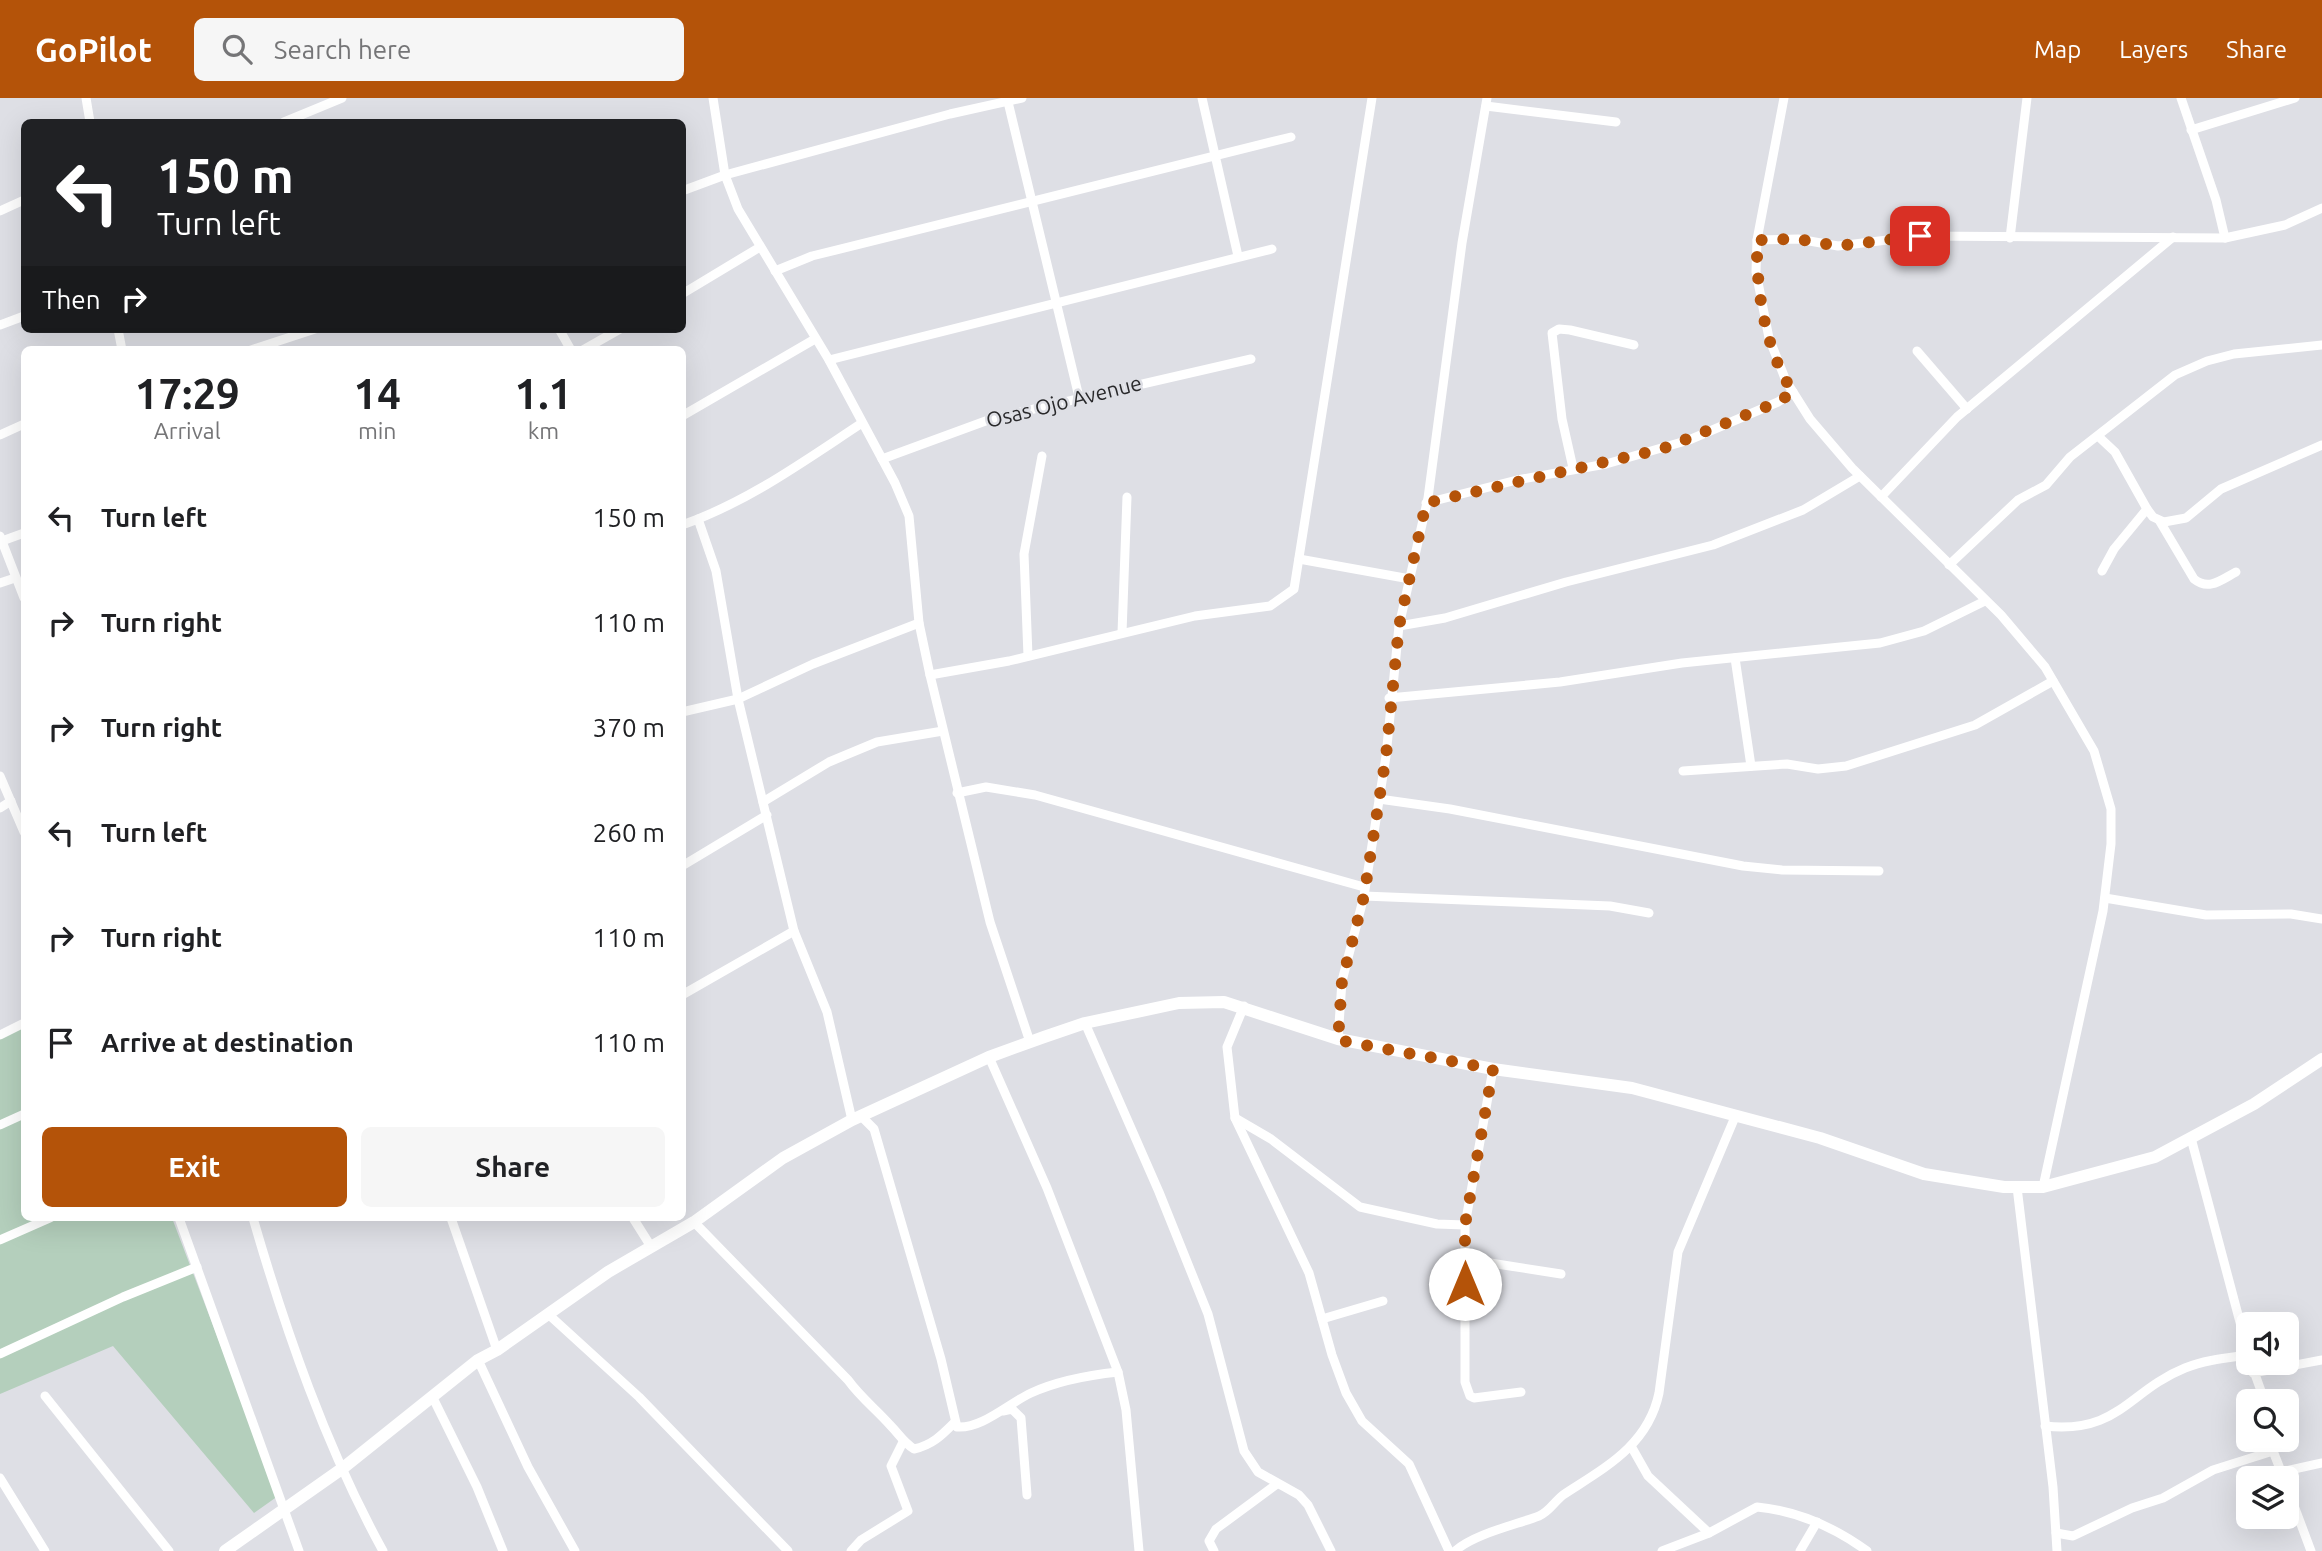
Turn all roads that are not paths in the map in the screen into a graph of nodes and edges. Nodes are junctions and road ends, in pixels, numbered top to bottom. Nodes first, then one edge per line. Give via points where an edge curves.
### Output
1 (86, 98) edge
2 (342, 98) edge
3 (713, 98) edge
4 (1022, 98) edge
5 (1202, 98) edge
6 (1372, 98) edge
7 (1784, 98) edge
8 (2027, 98) edge
9 (2181, 98) edge
10 (2295, 98) edge
11 (1008, 102) junction
12 (1487, 102) edge
13 (90, 119) edge
14 (291, 119) edge
15 (1616, 122) dead end
16 (2191, 130) junction
17 (1291, 137) dead end
18 (1214, 154) junction
19 (725, 175) junction
20 (686, 190) edge
21 (1030, 200) junction
22 (21, 201) edge
23 (2322, 208) edge
24 (0, 211) edge
25 (2010, 237) junction
26 (2173, 237) junction
27 (2225, 238) junction
28 (1757, 240) junction
29 (760, 247) junction
30 (1272, 249) dead end
31 (1238, 256) junction
32 (775, 271) junction
33 (686, 292) edge
34 (1054, 302) junction
35 (21, 317) edge
36 (0, 325) edge
37 (302, 333) edge
38 (613, 333) edge
39 (815, 339) junction
40 (1634, 345) dead end
41 (2322, 345) edge
42 (263, 346) edge
43 (590, 346) edge
44 (1917, 351) dead end
45 (1251, 359) dead end
46 (829, 360) junction
47 (1793, 392) junction
48 (1079, 397) junction
49 (1967, 409) junction
50 (686, 414) edge
51 (862, 423) junction
52 (21, 425) edge
53 (0, 435) edge
54 (2099, 437) junction
55 (2322, 444) edge
56 (1042, 456) dead end
57 (882, 459) junction
58 (1573, 468) junction
59 (1860, 475) junction
60 (1127, 497) dead end
61 (1881, 497) junction
62 (1426, 503) junction
63 (2147, 509) junction
64 (698, 519) junction
65 (2159, 520) junction
66 (686, 523) edge
67 (21, 534) edge
68 (1, 538) edge
69 (1299, 559) junction
70 (1949, 565) junction
71 (2102, 570) dead end
72 (2236, 572) dead end
73 (15, 578) junction
74 (1409, 579) junction
75 (0, 583) edge
76 (21, 591) edge
77 (1985, 601) junction
78 (919, 623) junction
79 (1399, 626) junction
80 (1122, 633) junction
81 (1028, 656) junction
82 (1735, 659) junction
83 (930, 675) junction
84 (2053, 681) junction
85 (1390, 698) junction
86 (738, 699) junction
87 (686, 711) edge
88 (943, 731) junction
89 (1751, 766) junction
90 (1683, 771) dead end
91 (0, 776) edge
92 (957, 793) junction
93 (1379, 799) junction
94 (12, 801) junction
95 (763, 802) junction
96 (0, 808) edge
97 (767, 815) junction
98 (21, 824) edge
99 (686, 864) edge
100 (1879, 871) dead end
101 (1364, 892) junction
102 (2105, 898) junction
103 (1649, 913) dead end
104 (2322, 919) edge
105 (794, 931) junction
106 (686, 993) edge
107 (1244, 1006) junction
108 (1085, 1023) junction
109 (21, 1024) edge
110 (0, 1035) edge
111 (1338, 1040) junction
112 (1030, 1042) junction
113 (989, 1057) junction
114 (2322, 1059) edge
115 (1493, 1069) junction
116 (21, 1115) edge
117 (1735, 1117) junction
118 (856, 1118) junction
119 (1235, 1118) junction
120 (0, 1125) edge
121 (2191, 1138) junction
122 (2017, 1187) junction
123 (2043, 1187) junction
124 (43, 1221) edge
125 (180, 1221) edge
126 (254, 1221) edge
127 (452, 1221) edge
128 (634, 1221) edge
129 (694, 1222) junction
130 (1465, 1225) junction
131 (0, 1240) edge
132 (650, 1245) junction
133 (1465, 1259) junction
134 (197, 1267) junction
135 (1561, 1274) dead end
136 (1383, 1301) dead end
137 (2238, 1312) edge
138 (548, 1314) junction
139 (1322, 1319) junction
140 (497, 1350) junction
141 (0, 1354) edge
142 (2236, 1358) edge
143 (478, 1360) junction
144 (2322, 1360) edge
145 (2299, 1363) edge
146 (1118, 1372) junction
147 (1521, 1392) dead end
148 (45, 1396) dead end
149 (433, 1398) junction
150 (995, 1413) junction
151 (954, 1423) junction
152 (2045, 1426) junction
153 (904, 1442) junction
154 (1631, 1446) junction
155 (2270, 1452) edge
156 (2322, 1463) edge
157 (343, 1468) junction
158 (2299, 1470) edge
159 (0, 1478) edge
160 (1277, 1484) junction
161 (1027, 1494) dead end
162 (284, 1510) junction
163 (2299, 1520) edge
164 (1817, 1522) junction
165 (1709, 1533) junction
166 (2056, 1533) junction
167 (1691, 1546) edge
168 (45, 1551) edge
169 (169, 1551) edge
170 (225, 1551) edge
171 (299, 1551) edge
172 (383, 1551) edge
173 (503, 1551) edge
174 (575, 1551) edge
175 (788, 1551) edge
176 (851, 1551) edge
177 (1139, 1551) edge
178 (1214, 1551) edge
179 (1332, 1551) edge
180 (1449, 1551) edge
181 (1455, 1551) edge
182 (1662, 1551) edge
183 (1800, 1551) edge
184 (1867, 1551) edge
185 (2057, 1551) edge
186 (2311, 1551) edge

1 - 13 street
2 - 14 street
3 - 19 street
4 - 11 street
5 - 18 street
6 - 69 street
7 - 28 street
8 - 25 street
9 - 16 street
10 - 16 street
11 - 19 street
11 - 21 street
12 - 15 street
12 - 62 street via 1462,243
16 - 27 street
17 - 18 street
18 - 21 street
18 - 31 street
19 - 20 street
19 - 29 street
21 - 32 street via 812,256
21 - 34 street
22 - 24 street
23 - 27 street via 2285,225
25 - 26 street
25 - 28 street via 1920,236 1838,246 1798,239
26 - 27 street
26 - 49 street
28 - 47 street via 1756,272 1769,338
29 - 32 street
29 - 33 street
30 - 31 street
31 - 34 street
32 - 39 street
34 - 46 street
34 - 48 street
35 - 36 street
37 - 42 street
38 - 43 street
39 - 46 street
39 - 50 street
40 - 58 street via 1570,330 1552,333
41 - 54 street via 2234,354 2195,365 2152,392
44 - 49 street
45 - 48 street, Osas Ojo Avenue
46 - 51 street
47 - 58 street via 1689,440 1605,464
47 - 59 street via 1810,419
48 - 57 street, Osas Ojo Avenue via 991,419
49 - 61 street
51 - 57 street
51 - 64 street via 766,486
52 - 53 street
54 - 63 street via 2115,452
54 - 70 street via 2070,457 2046,485 2018,500
55 - 65 street via 2221,489 2186,518
56 - 81 street via 1024,554
57 - 78 street via 909,516
58 - 62 street
59 - 61 street
59 - 79 street via 1803,510 1713,545 1445,618
60 - 80 street
61 - 70 street
62 - 74 street
63 - 65 street
63 - 71 street
64 - 66 street
64 - 86 street via 716,571
65 - 72 street via 2201,584 2212,585
67 - 68 street
68 - 73 street
69 - 74 street
69 - 80 street via 1294,589 1270,606 1195,616
70 - 77 street
73 - 75 street
73 - 76 street
74 - 79 street
77 - 82 street via 1924,631 1880,643
77 - 84 street
78 - 83 street
78 - 86 street
79 - 85 street
80 - 81 street
81 - 83 street
82 - 85 street
82 - 89 street
83 - 88 street
84 - 89 street via 1975,725 1899,752 1830,768
84 - 102 street via 2094,751 2111,810
85 - 93 street
86 - 87 street
86 - 95 street
88 - 92 street
88 - 95 street via 877,743 829,762
89 - 90 street
91 - 94 street
92 - 101 street via 986,787 1035,795
92 - 112 street via 990,922
93 - 100 street via 1730,864 1782,870
93 - 101 street
94 - 96 street
94 - 98 street
95 - 97 street
97 - 99 street
97 - 105 street
101 - 103 street via 1610,906
101 - 111 street via 1342,981
102 - 104 street via 2206,915 2291,914
102 - 123 street
105 - 106 street
105 - 118 street via 827,1012
107 - 108 street via 1179,1003
107 - 111 street
107 - 119 street via 1227,1047
108 - 112 street
108 - 160 street via 1208,1314 1244,1451 1258,1472
109 - 110 street
111 - 115 street
112 - 113 street
113 - 118 street
113 - 146 street via 1048,1188
114 - 121 street
115 - 117 street via 1632,1088
115 - 130 street
116 - 120 street
117 - 122 street via 1820,1138 1924,1174
117 - 154 street via 1678,1252 1656,1408
118 - 129 street via 783,1158
118 - 151 street via 874,1129 941,1359
119 - 130 street via 1271,1139 1360,1207 1437,1224
119 - 139 street via 1309,1273
121 - 123 street via 2136,1163
121 - 137 street
122 - 123 street
122 - 152 street
124 - 131 street
125 - 134 street
126 - 157 street via 291,1341
127 - 140 street
128 - 132 street
129 - 132 street
129 - 153 street
130 - 133 street
132 - 138 street
133 - 135 street
133 - 147 street via 1464,1358 1470,1396
134 - 141 street
134 - 162 street
136 - 139 street
138 - 140 street
138 - 175 street via 639,1397
139 - 180 street via 1346,1393 1362,1421 1409,1464
140 - 143 street
142 - 152 street via 2183,1369 2095,1423 2074,1429
143 - 149 street
143 - 174 street via 528,1467
144 - 145 street
146 - 150 street via 1032,1392
146 - 177 street via 1126,1410
148 - 169 street
149 - 157 street
149 - 173 street
150 - 151 street via 963,1428
150 - 161 street via 1012,1409 1021,1418
151 - 153 street via 925,1446 914,1449
152 - 166 street
153 - 176 street via 891,1466 908,1511
154 - 165 street via 1648,1476
154 - 181 street via 1544,1513
155 - 166 street via 2213,1470 2163,1499 2073,1536
156 - 158 street
157 - 162 street
157 - 172 street
159 - 168 street
160 - 178 street via 1216,1529 1209,1541
160 - 179 street via 1308,1505
162 - 170 street
162 - 171 street
163 - 186 street
164 - 165 street via 1757,1507
164 - 183 street
164 - 184 street
165 - 167 street
166 - 185 street
167 - 182 street

